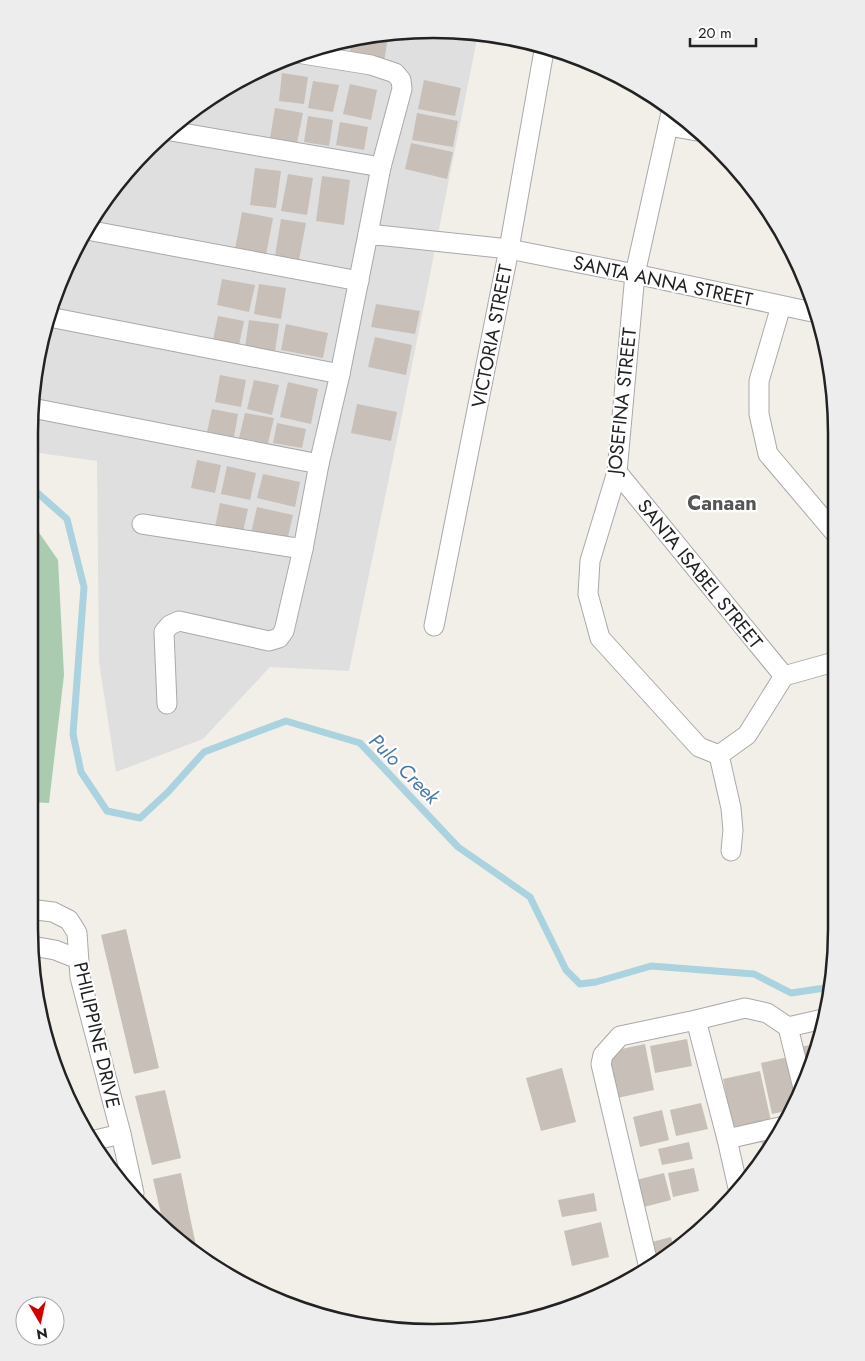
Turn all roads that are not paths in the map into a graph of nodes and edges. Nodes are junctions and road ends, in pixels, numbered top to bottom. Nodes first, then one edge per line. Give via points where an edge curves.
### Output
1 (543, 53) edge
2 (314, 56) edge
3 (670, 117) edge
4 (177, 132) edge
5 (381, 167) junction
6 (93, 231) edge
7 (368, 234) junction
8 (509, 249) junction
9 (635, 274) junction
10 (359, 282) junction
11 (781, 306) junction
12 (809, 312) edge
13 (54, 318) edge
14 (340, 374) junction
15 (38, 409) edge
16 (319, 464) junction
17 (617, 472) junction
18 (142, 524) dead end
19 (828, 524) edge
20 (303, 549) junction
21 (434, 626) dead end
22 (828, 664) edge
23 (784, 676) junction
24 (167, 704) dead end
25 (719, 755) junction
26 (731, 851) dead end
27 (38, 910) edge
28 (38, 947) edge
29 (78, 959) junction
30 (696, 1020) junction
31 (817, 1020) edge
32 (788, 1026) junction
33 (800, 1074) edge
34 (773, 1128) edge
35 (121, 1134) junction
36 (98, 1139) edge
37 (727, 1139) junction
38 (128, 1180) edge
39 (736, 1180) edge
40 (647, 1260) edge

1 - 8 street, VICTORIA STREET
2 - 5 street via 372,65 395,73 401,80 402,89
3 - 9 street, JOSEFINA STREET
4 - 5 street
5 - 7 street
6 - 10 street
7 - 8 street, SANTA ANNA STREET
7 - 10 street
8 - 9 street, SANTA ANNA STREET
8 - 21 street, VICTORIA STREET
9 - 11 street, SANTA ANNA STREET
9 - 17 street, JOSEFINA STREET
10 - 14 street
11 - 12 street, SANTA ANNA STREET
11 - 19 street via 759,381 759,414 768,454
13 - 14 street
14 - 16 street
15 - 16 street
16 - 20 street
17 - 23 street, SANTA ISABEL STREET
17 - 25 street, JOSEFINA STREET via 590,561 588,594 600,638 699,746
18 - 20 street
20 - 24 street via 284,631 279,638 269,642 179,621 170,625 164,632
22 - 23 street
23 - 25 street via 747,735
25 - 26 street via 731,808
27 - 29 street, PHILIPPINE DRIVE via 69,920 76,933
28 - 29 street
29 - 35 street, PHILIPPINE DRIVE
30 - 32 street via 745,1008 766,1013
30 - 37 street
30 - 40 street via 620,1036 603,1055 601,1064
31 - 32 street
32 - 33 street
34 - 37 street
35 - 36 street
35 - 38 street, PHILIPPINE DRIVE
37 - 39 street

